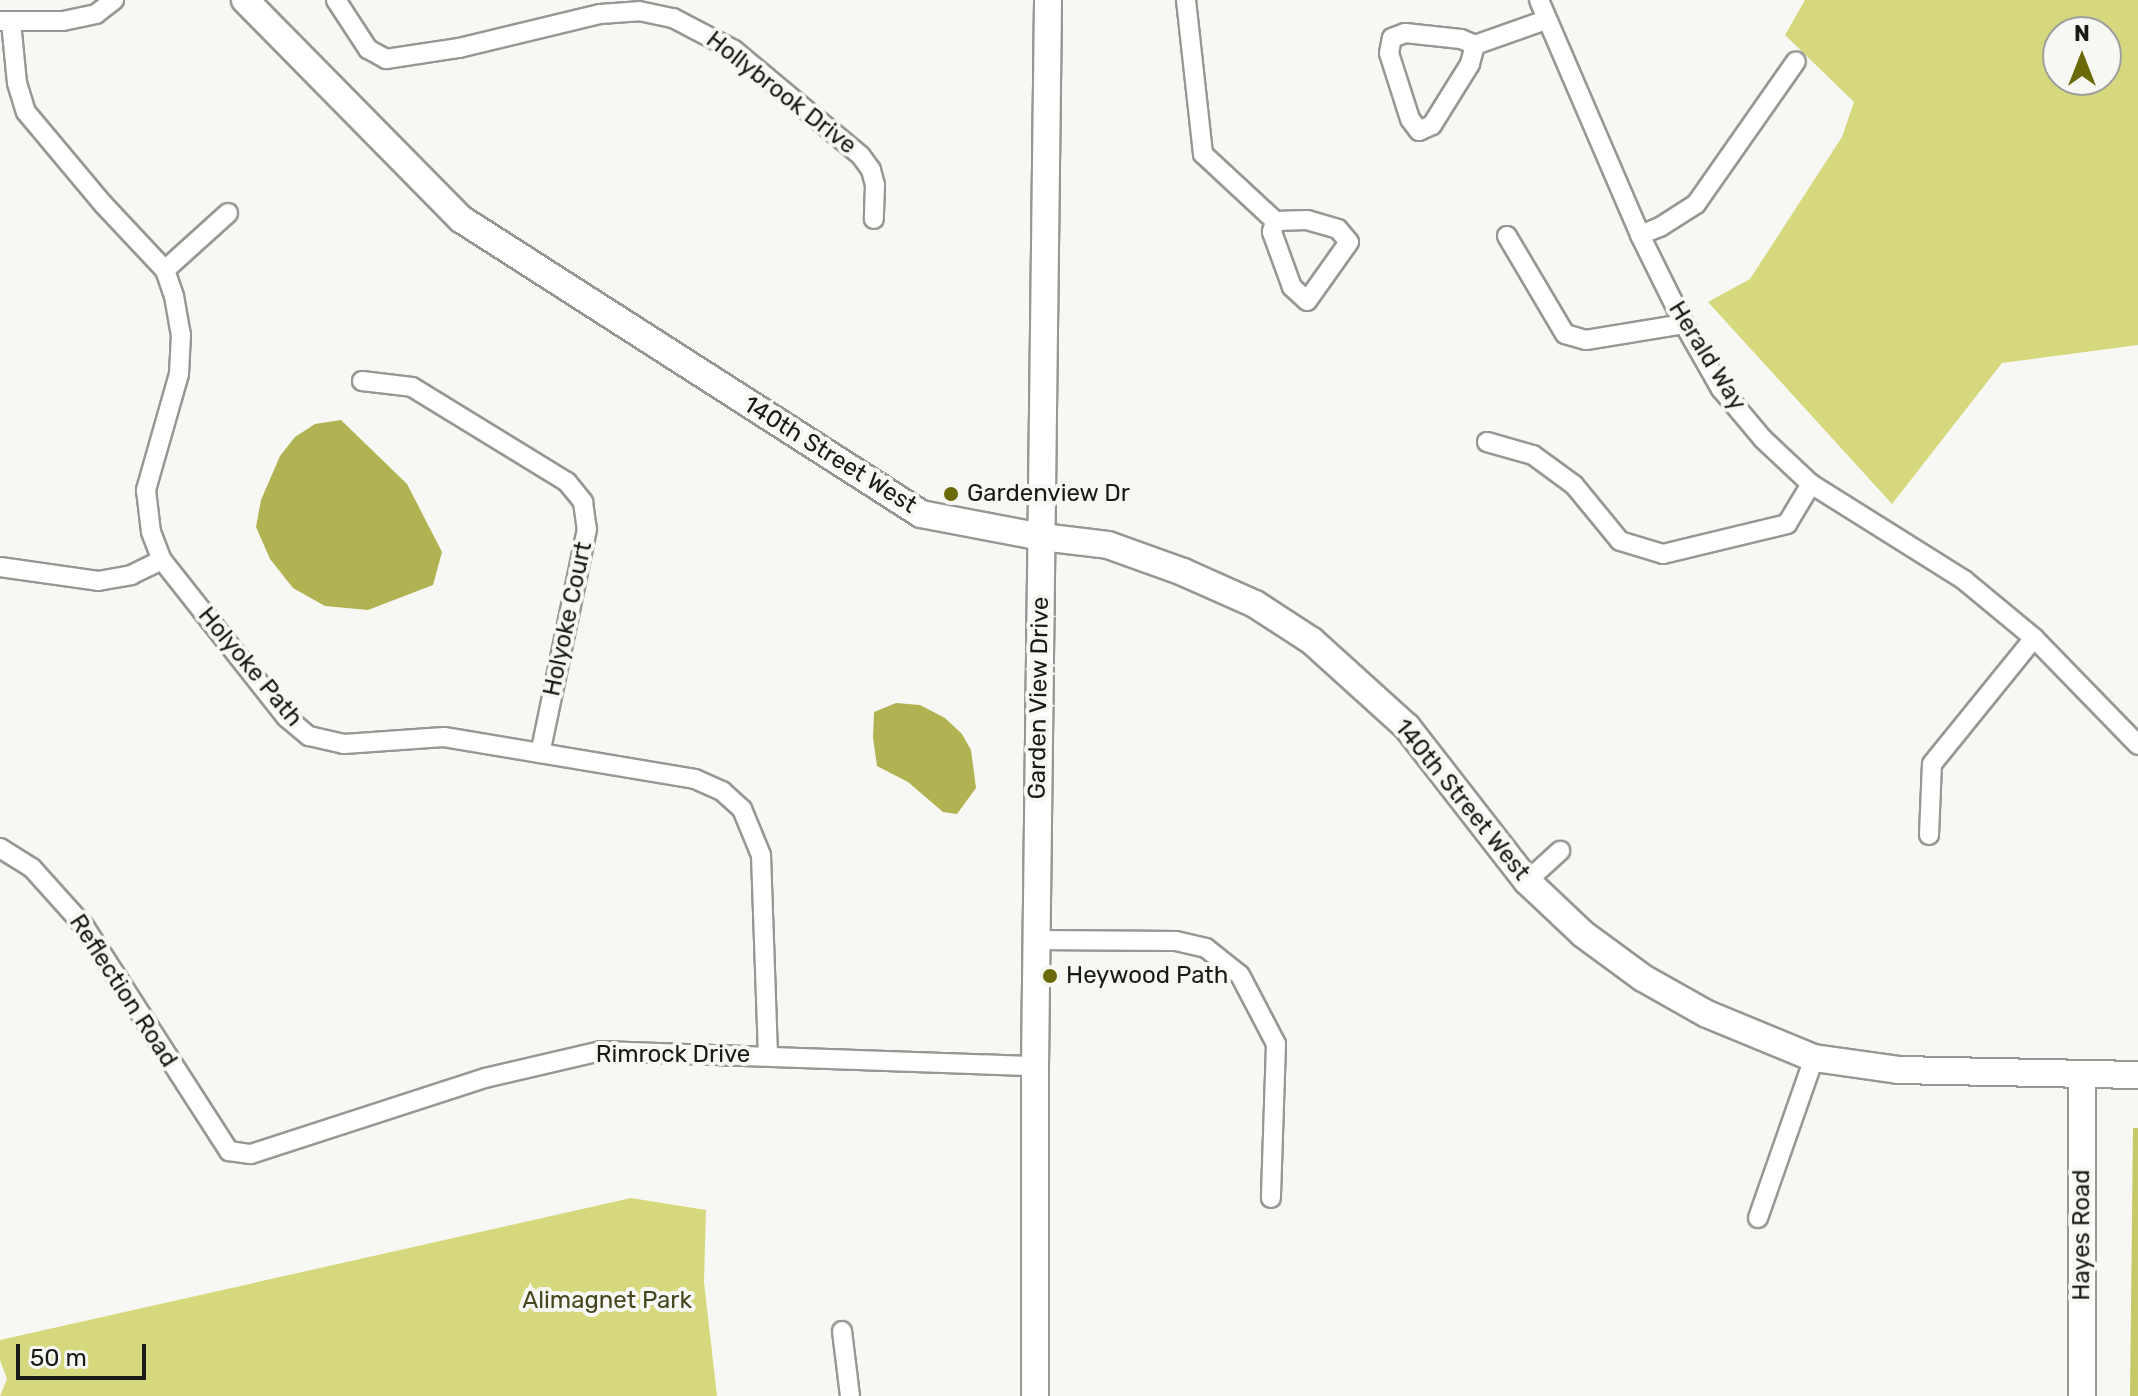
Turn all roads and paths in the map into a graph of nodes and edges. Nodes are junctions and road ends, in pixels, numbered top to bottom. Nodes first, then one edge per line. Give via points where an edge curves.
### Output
1 (114, 0) edge
2 (245, 0) edge
3 (336, 0) edge
4 (1048, 0) edge
5 (1186, 0) edge
6 (1539, 0) edge
7 (1546, 20) junction
8 (5, 22) edge
9 (1475, 45) junction
10 (1796, 61) dead end
11 (228, 213) dead end
12 (874, 219) dead end
13 (1275, 221) junction
14 (1640, 235) junction
15 (1507, 236) dead end
16 (165, 270) junction
17 (1684, 324) junction
18 (362, 381) dead end
19 (1487, 442) dead end
20 (1811, 484) junction
21 (1042, 537) junction
22 (162, 560) junction
23 (0, 567) edge
24 (2034, 638) junction
25 (2138, 745) edge
26 (540, 753) junction
27 (1929, 835) dead end
28 (0, 848) edge
29 (1560, 851) dead end
30 (1527, 881) junction
31 (1036, 940) junction
32 (768, 1055) junction
33 (1814, 1058) junction
34 (1035, 1066) junction
35 (2082, 1075) junction
36 (2138, 1075) edge
37 (229, 1151) joint
38 (1271, 1198) dead end
39 (1758, 1218) dead end
40 (842, 1331) dead end
41 (850, 1396) edge
42 (1035, 1396) edge
43 (2082, 1396) edge

1 - 8 street via 96,14 63,21
2 - 21 street, 140th Street West via 461,219 921,514
3 - 12 street, Hollybrook Drive via 368,49 386,59 459,48 600,14 639,11 673,18 734,50 861,156 875,185
4 - 21 street, Garden View Drive
5 - 13 street via 1203,154
6 - 7 street, Herald Way
7 - 9 street
7 - 14 street, Herald Way
8 - 16 street, Holyoke Path via 26,112
9 - 9 street via 1405,33 1392,38 1389,53 1410,119 1419,131 1440,113 1470,64
10 - 14 street via 1696,204
11 - 16 street
13 - 13 street via 1307,220 1338,229 1349,242 1307,301 1292,287 1272,232
14 - 17 street, Herald Way
15 - 17 street via 1565,334 1586,340
16 - 22 street, Holyoke Path via 181,335 179,374 146,490 151,532
17 - 20 street, Herald Way via 1721,389
18 - 26 street, Holyoke Court via 412,387 567,482 583,502 587,529
19 - 20 street via 1533,455 1574,485 1620,541 1663,554 1787,524
20 - 24 street, Herald Way via 1964,580
21 - 30 street, 140th Street West via 1108,545 1183,572 1255,604 1312,641 1407,727
21 - 31 street, Garden View Drive
22 - 23 street via 131,575 98,581
22 - 26 street, Holyoke Path via 286,717 309,736 344,744 444,737
24 - 25 street, Herald Way
24 - 27 street via 1932,764
26 - 32 street, Holyoke Path via 695,779 722,791 742,809 761,855
28 - 37 street, Reflection Road via 32,868 84,926
29 - 30 street
30 - 33 street, 140th Street West via 1583,934 1643,978 1707,1014
31 - 34 street, Garden View Drive
31 - 38 street via 1176,941 1206,948 1240,975 1276,1044
32 - 34 street, Rimrock Drive
32 - 37 street, Rimrock Drive via 601,1051 485,1078 251,1154
33 - 35 street, 140th Street West via 1898,1070
33 - 39 street
34 - 42 street, Garden View Drive
35 - 36 street, 140th Street West
35 - 43 street, Hayes Road
40 - 41 street

